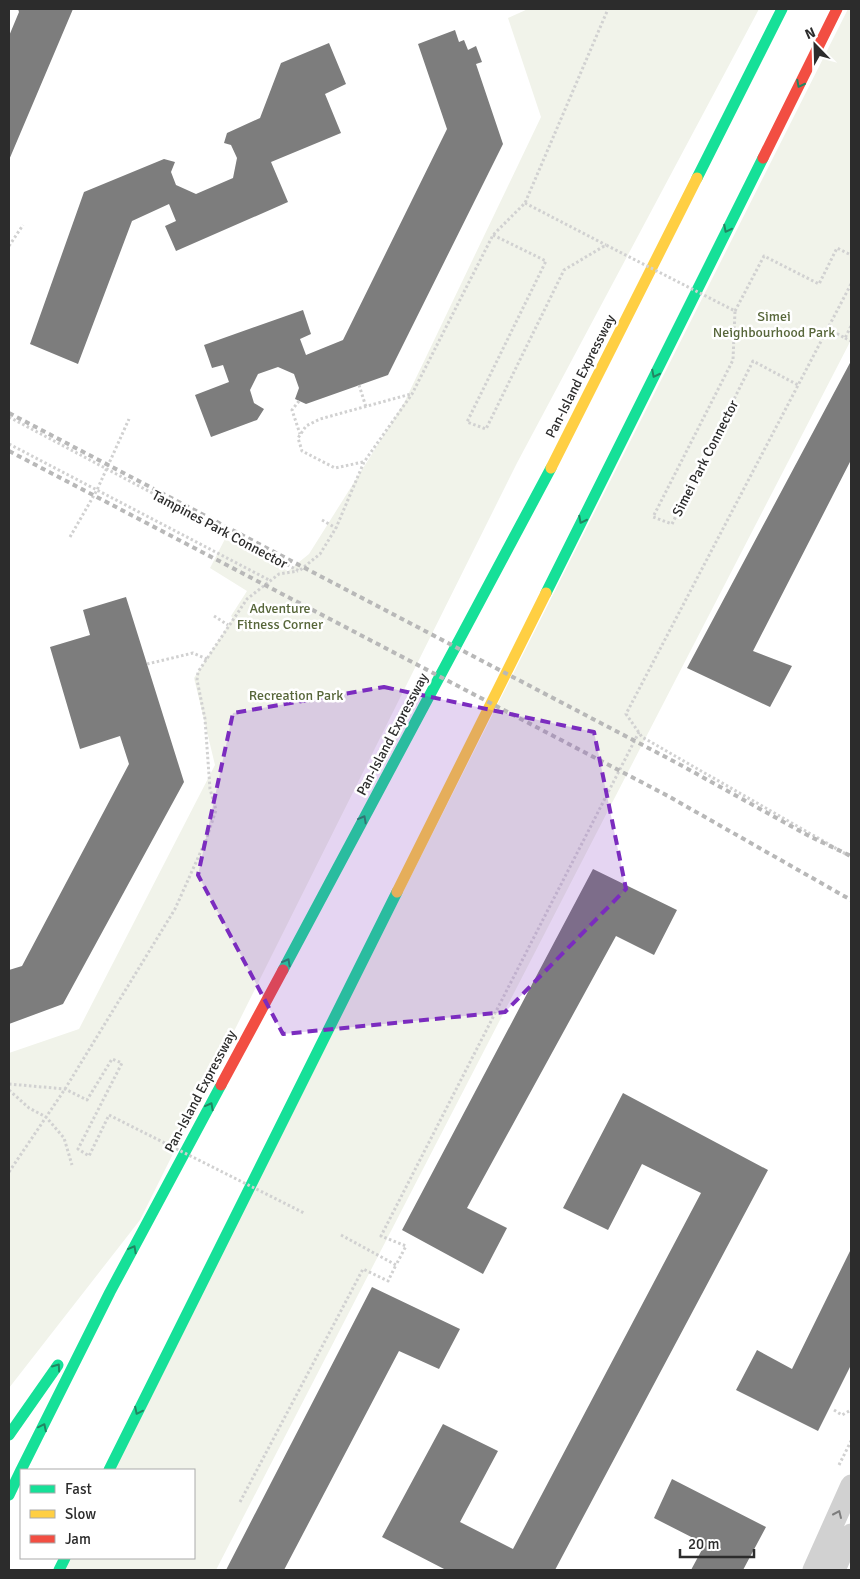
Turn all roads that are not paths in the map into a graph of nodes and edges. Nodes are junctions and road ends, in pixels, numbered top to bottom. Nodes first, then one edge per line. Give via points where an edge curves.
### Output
1 (782, 9) edge
2 (837, 9) edge
3 (110, 1292) junction
4 (9, 1436) edge
5 (22, 1469) edge
6 (108, 1469) edge
7 (20, 1472) edge
8 (851, 1484) edge
9 (9, 1496) edge
10 (851, 1534) edge
11 (813, 1570) edge
12 (835, 1570) edge

3 -> 1 highway, Pan-Island Expressway via 536,497
2 -> 6 highway
4 -> 3 highway
5 -> 3 highway, Pan-Island Expressway
7 - 9 highway, Pan-Island Expressway
11 -> 8 street
10 - 12 street

